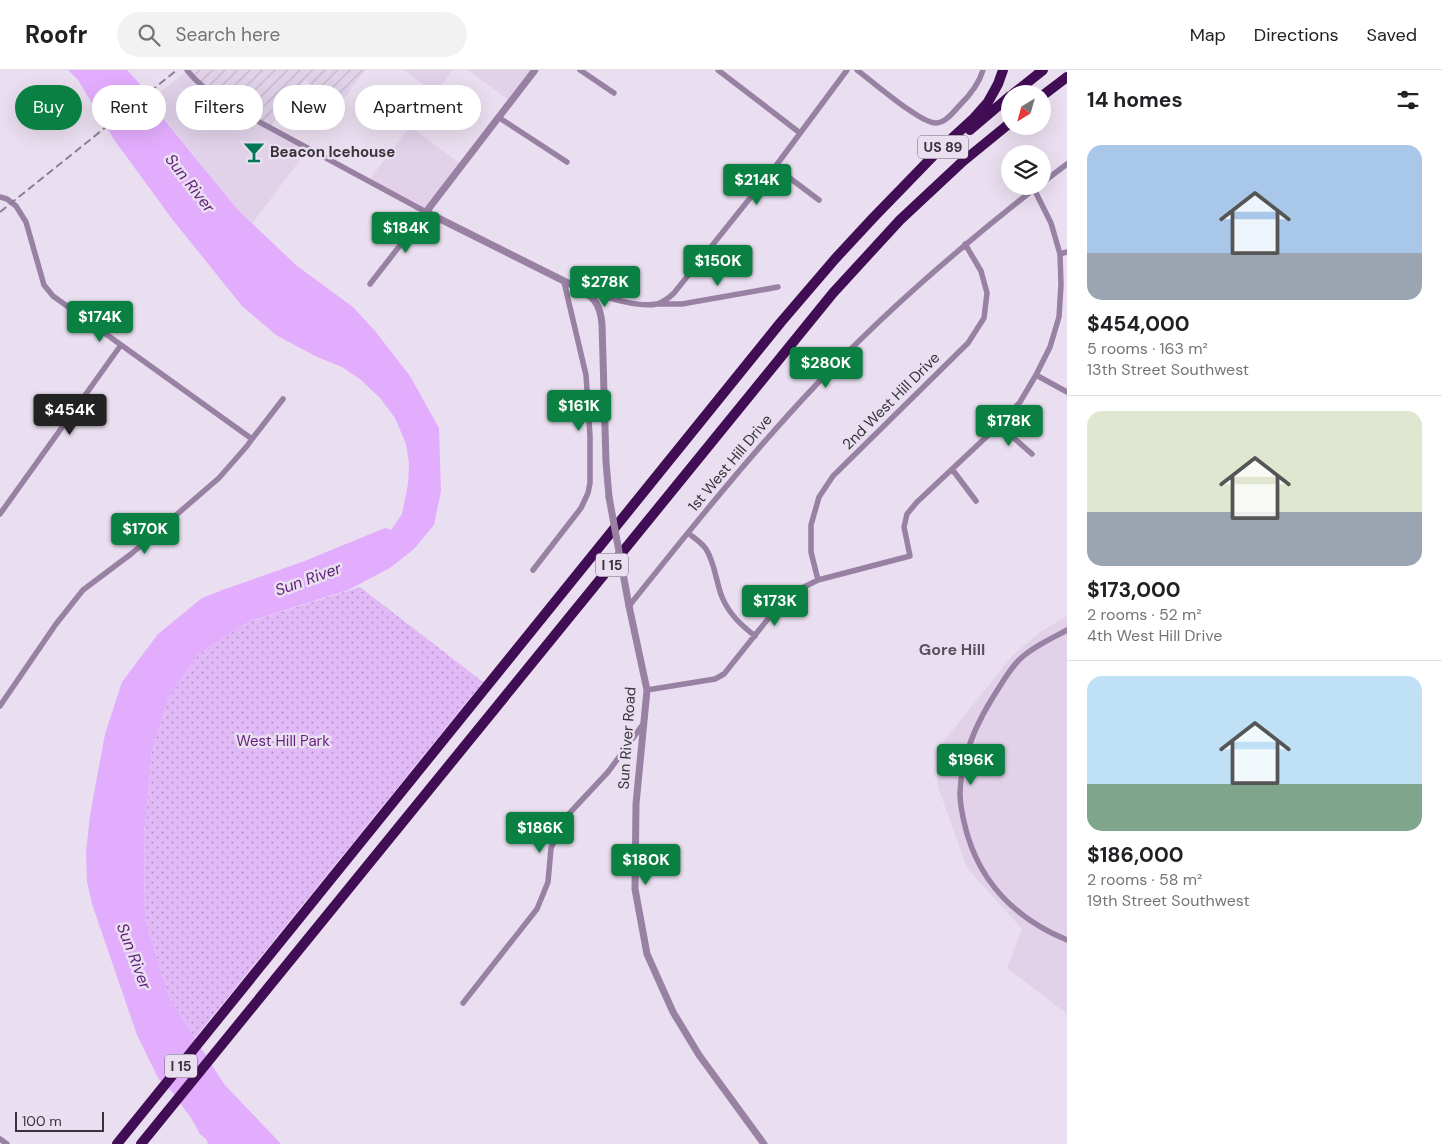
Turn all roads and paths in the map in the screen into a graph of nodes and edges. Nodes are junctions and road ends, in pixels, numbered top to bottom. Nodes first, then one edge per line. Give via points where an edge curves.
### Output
1 (187, 70) edge
2 (535, 70) edge
3 (580, 70) edge
4 (718, 70) edge
5 (847, 70) edge
6 (857, 70) edge
7 (983, 70) edge
8 (1003, 70) edge
9 (1043, 70) edge
10 (1067, 77) edge
11 (1024, 85) edge
12 (1051, 89) edge
13 (614, 93) dead end
14 (1001, 104) edge
15 (498, 117) junction
16 (1001, 130) edge
17 (800, 133) junction
18 (567, 162) dead end
19 (1067, 164) edge
20 (775, 167) junction
21 (1051, 176) edge
22 (1027, 195) edge
23 (1039, 195) edge
24 (0, 197) edge
25 (819, 200) dead end
26 (426, 212) junction
27 (873, 218) junction
28 (966, 244) junction
29 (1067, 252) edge
30 (1060, 254) junction
31 (564, 282) junction
32 (370, 284) dead end
33 (574, 286) junction
34 (778, 287) dead end
35 (658, 304) junction
36 (1059, 317) junction
37 (1067, 318) edge
38 (122, 345) junction
39 (1036, 375) junction
40 (1067, 392) edge
41 (283, 399) dead end
42 (999, 425) junction
43 (252, 439) junction
44 (1032, 454) dead end
45 (952, 469) junction
46 (976, 501) dead end
47 (0, 514) edge
48 (688, 533) junction
49 (533, 570) dead end
50 (818, 580) junction
51 (629, 606) junction
52 (1067, 630) edge
53 (755, 636) junction
54 (648, 690) junction
55 (0, 706) edge
56 (644, 723) junction
57 (1067, 940) edge
58 (463, 1003) dead end
59 (0, 1139) edge
60 (7, 1144) edge
61 (117, 1144) edge
62 (141, 1144) edge
63 (764, 1144) edge

1 - 26 street via 214,96 237,110
2 - 15 street
3 - 13 street
4 - 17 street
5 - 17 street
6 - 7 street via 918,116 938,123 966,99
8 - 27 highway, US 89 via 983,108
9 - 11 highway
10 - 12 highway
14 - 27 highway, I 15
15 - 18 street
15 - 26 street
16 - 62 highway, I 15 via 900,220 833,293
17 - 20 street
19 - 21 street
20 - 25 street
20 - 35 street via 674,293
22 - 28 street, 1st West Hill Drive
23 - 30 street
24 - 38 street via 16,206 26,222 44,285 53,296
26 - 31 street, Sun River Road
26 - 32 street
27 - 61 highway, I 15 via 775,330
28 - 48 street, 1st West Hill Drive via 880,320 816,384
28 - 50 street, 2nd West Hill Drive via 980,271 986,293 984,318 968,343 833,476 819,497 810,525 811,552
29 - 30 street
30 - 36 street
31 - 33 street, Sun River Road
31 - 49 street via 586,375 590,483 581,508
33 - 35 street via 609,298 643,305
33 - 51 street, Sun River Road, bridge via 590,295 601,313 609,497
34 - 35 street via 682,304
36 - 37 street
36 - 39 street
38 - 43 street
38 - 47 street
39 - 40 street
39 - 42 street via 1020,402
41 - 43 street
42 - 44 street
42 - 45 street
43 - 55 street via 219,478 131,554 83,590
45 - 46 street
45 - 50 street via 907,514 904,527 910,556
48 - 51 street, 1st West Hill Drive
48 - 53 street via 706,550 730,613
50 - 53 street via 783,600
51 - 54 street, Sun River Road
52 - 57 street via 1020,658 1007,675 973,735 965,758 960,792 966,830 984,874 1014,908 1041,928
53 - 54 street via 724,674 715,679
54 - 56 street, Sun River Road
56 - 58 street via 608,772 565,818 551,848 548,882 537,909
56 - 63 street, Sun River Road via 636,804 635,888 647,954 673,1012 698,1056
59 - 60 street

